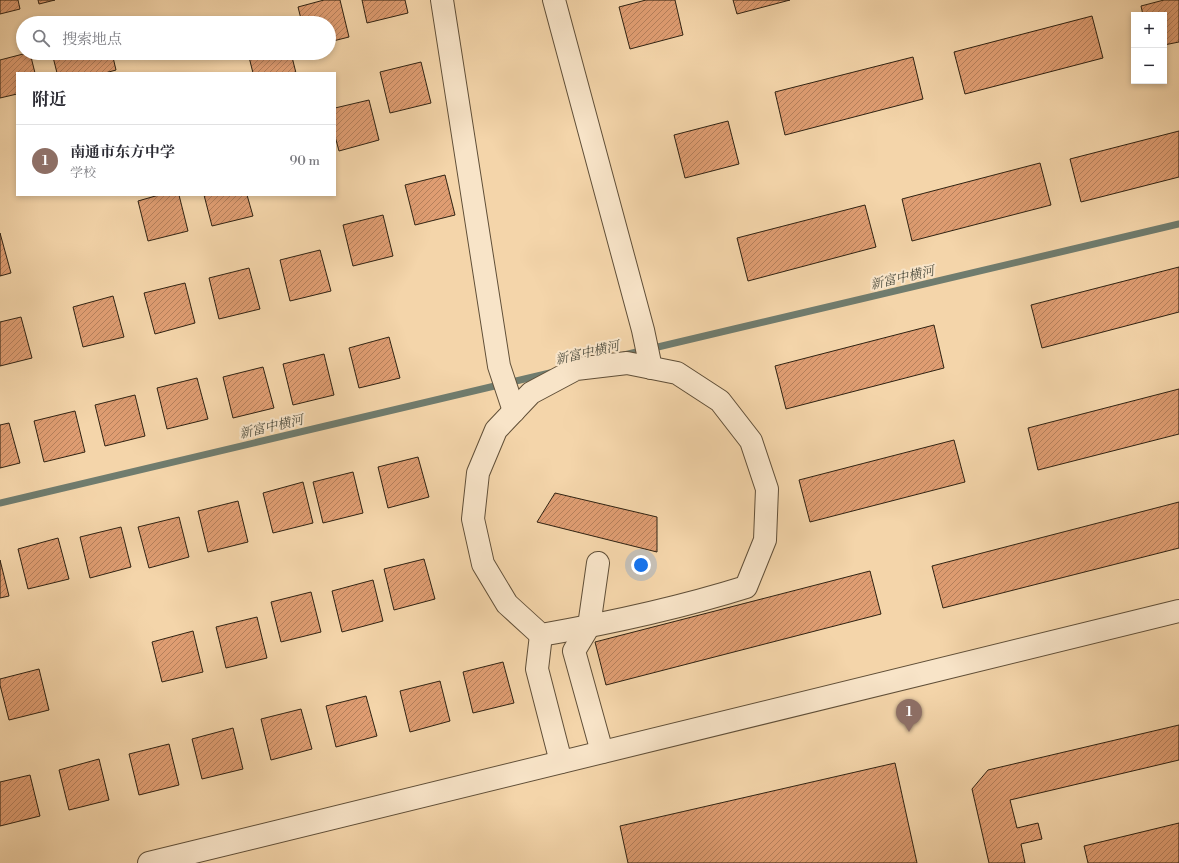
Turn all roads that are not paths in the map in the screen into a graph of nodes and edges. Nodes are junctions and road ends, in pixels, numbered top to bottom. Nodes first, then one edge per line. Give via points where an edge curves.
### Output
1 (442, 0) edge
2 (554, 0) edge
3 (651, 368) junction
4 (514, 411) junction
5 (598, 563) dead end
6 (1179, 611) edge
7 (589, 626) junction
8 (541, 635) junction
9 (602, 752) junction
10 (561, 762) junction
11 (149, 863) edge

1 - 4 street via 499,366
2 - 3 street
3 - 4 street via 627,362 576,369 531,393
3 - 7 street via 677,373 720,401 751,441 767,489 765,540 746,587 698,602
4 - 8 street via 496,430 478,473 473,519 483,564 507,604
5 - 7 street
6 - 9 street
7 - 8 street
7 - 9 street via 574,651
8 - 10 street via 537,669
9 - 10 street
10 - 11 street

